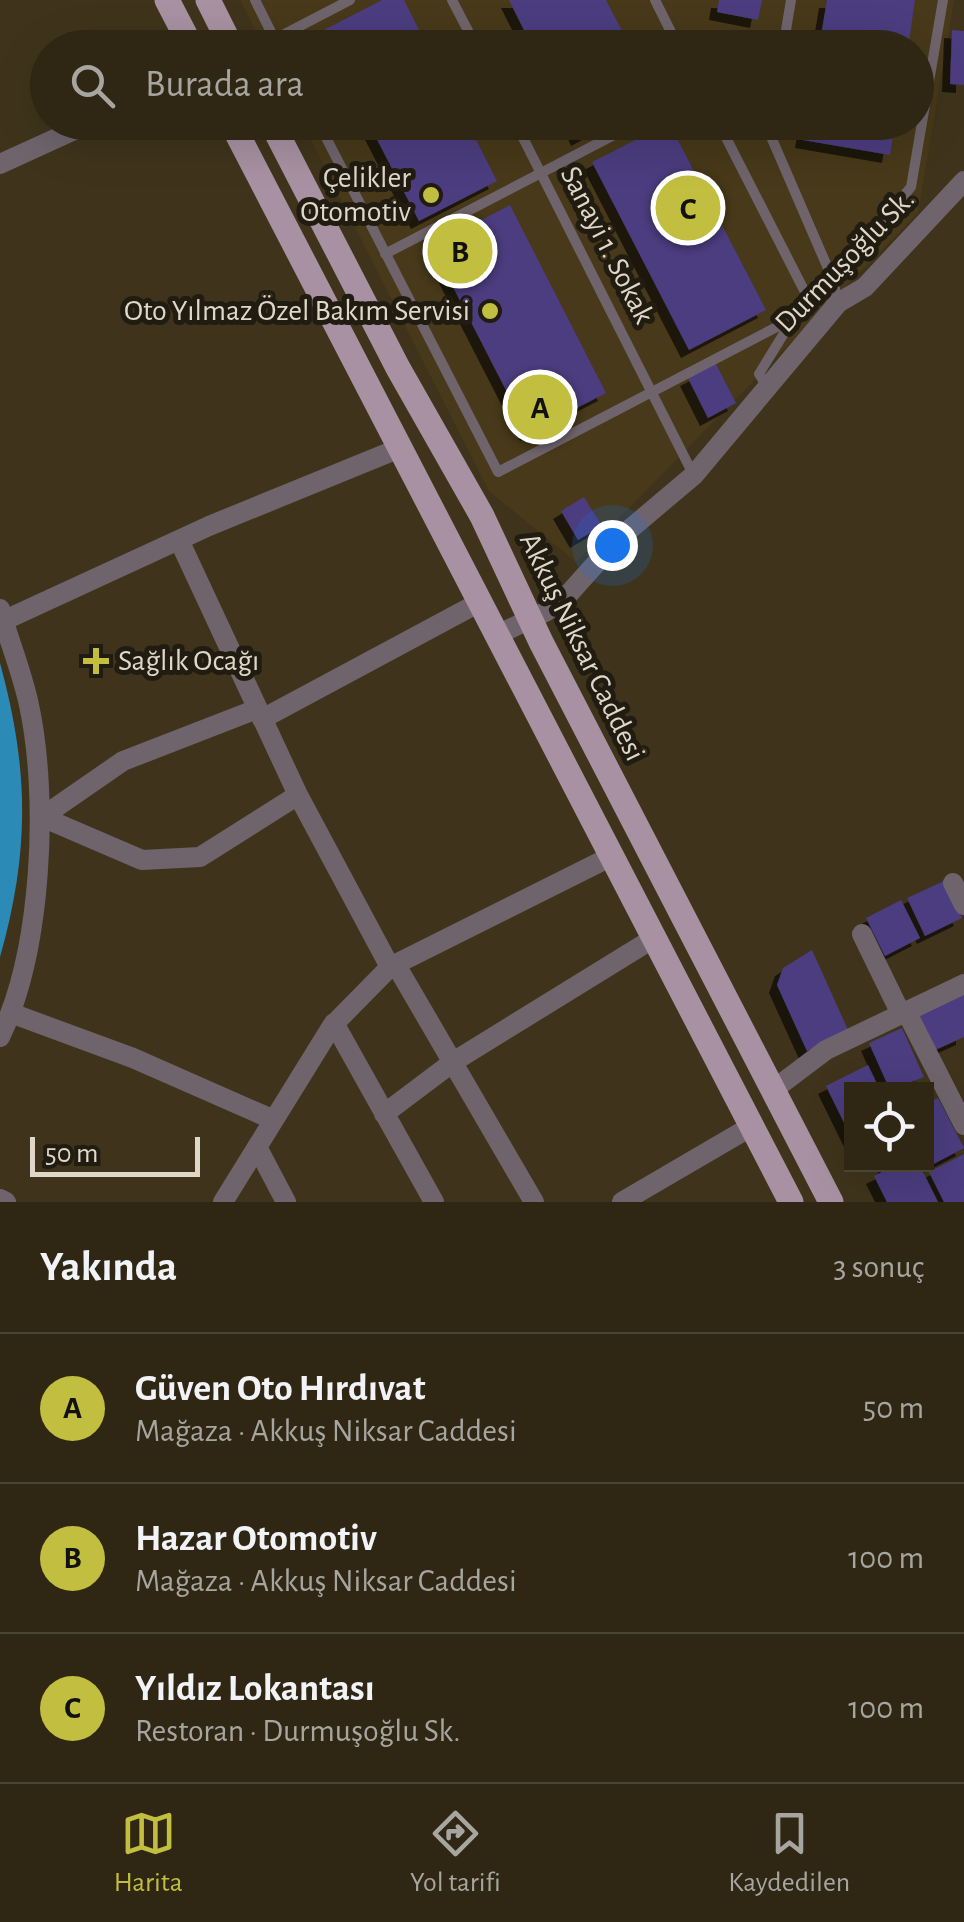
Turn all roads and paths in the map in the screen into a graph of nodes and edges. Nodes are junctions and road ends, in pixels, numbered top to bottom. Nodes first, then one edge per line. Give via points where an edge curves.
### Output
1 (167, 0) edge
2 (208, 0) edge
3 (255, 0) edge
4 (350, 0) edge
5 (452, 0) edge
6 (654, 0) edge
7 (791, 0) edge
8 (944, 0) edge
9 (183, 30) edge
10 (223, 30) edge
11 (270, 30) edge
12 (299, 30) edge
13 (468, 30) edge
14 (670, 30) edge
15 (787, 30) edge
16 (934, 58) edge
17 (53, 140) edge
18 (239, 140) edge
19 (280, 140) edge
20 (327, 140) edge
21 (524, 140) edge
22 (604, 140) edge
23 (727, 140) edge
24 (772, 140) edge
25 (920, 140) edge
26 (0, 164) edge
27 (541, 173) junction
28 (964, 181) edge
29 (386, 254) junction
30 (833, 280) junction
31 (838, 303) junction
32 (792, 319) junction
33 (767, 388) junction
34 (654, 391) junction
35 (400, 448) junction
36 (694, 475) junction
37 (179, 540) junction
38 (480, 602) junction
39 (2, 615) edge
40 (530, 620) junction
41 (496, 635) junction
42 (260, 714) junction
43 (298, 796) junction
44 (42, 817) junction
45 (612, 856) junction
46 (953, 882) dead end
47 (964, 905) edge
48 (862, 934) dead end
49 (654, 938) junction
50 (393, 966) junction
51 (964, 984) edge
52 (904, 1013) junction
53 (11, 1014) junction
54 (334, 1024) junction
55 (0, 1037) edge
56 (452, 1062) junction
57 (773, 1090) junction
58 (384, 1114) junction
59 (274, 1120) junction
60 (964, 1124) edge
61 (752, 1126) junction
62 (257, 1147) junction
63 (223, 1202) edge
64 (286, 1202) edge
65 (434, 1202) edge
66 (534, 1202) edge
67 (622, 1202) edge
68 (791, 1202) edge
69 (832, 1202) edge

1 - 9 main road
2 - 10 main road
3 - 11 lane
4 - 12 lane
5 - 13 lane
6 - 14 lane
7 - 15 lane
8 - 16 lane
17 - 26 street
18 - 35 main road
19 - 40 main road, Akkuş Niksar Caddesi via 482,516
20 - 29 lane
21 - 27 lane, Sanayi 1. Sokak
22 - 27 lane
23 - 32 lane via 807,296
24 - 30 lane
25 - 30 lane via 912,187
27 - 29 lane
27 - 34 lane, Sanayi 1. Sokak
28 - 31 street, Durmuşoğlu Sk. via 865,287
29 - 34 lane via 498,472
30 - 31 lane
31 - 33 street, Durmuşoğlu Sk.
32 - 33 lane via 759,374
32 - 34 lane
33 - 36 street, Durmuşoğlu Sk.
34 - 36 lane, Sanayi 1. Sokak
35 - 37 street
35 - 38 main road
36 - 40 street, Durmuşoğlu Sk. via 617,540 566,597
37 - 39 street
37 - 42 street
38 - 41 main road
38 - 42 street
39 - 44 street via 30,707
40 - 41 street, Durmuşoğlu Sk.
40 - 57 main road, Akkuş Niksar Caddesi
41 - 45 main road
42 - 43 street
42 - 44 street via 123,762
43 - 44 street via 200,856 142,860
43 - 50 street
44 - 53 street via 29,934
45 - 49 main road
45 - 50 street
46 - 47 street
48 - 52 street
49 - 56 street
49 - 61 main road
50 - 54 street
50 - 56 street
51 - 52 street
52 - 57 street via 826,1050
52 - 60 street
53 - 55 street
53 - 59 street
54 - 58 street
54 - 59 street
56 - 58 street
56 - 66 street
57 - 69 main road, Akkuş Niksar Caddesi
58 - 65 street
59 - 62 street
61 - 67 street
61 - 68 main road
62 - 63 street
62 - 64 street

